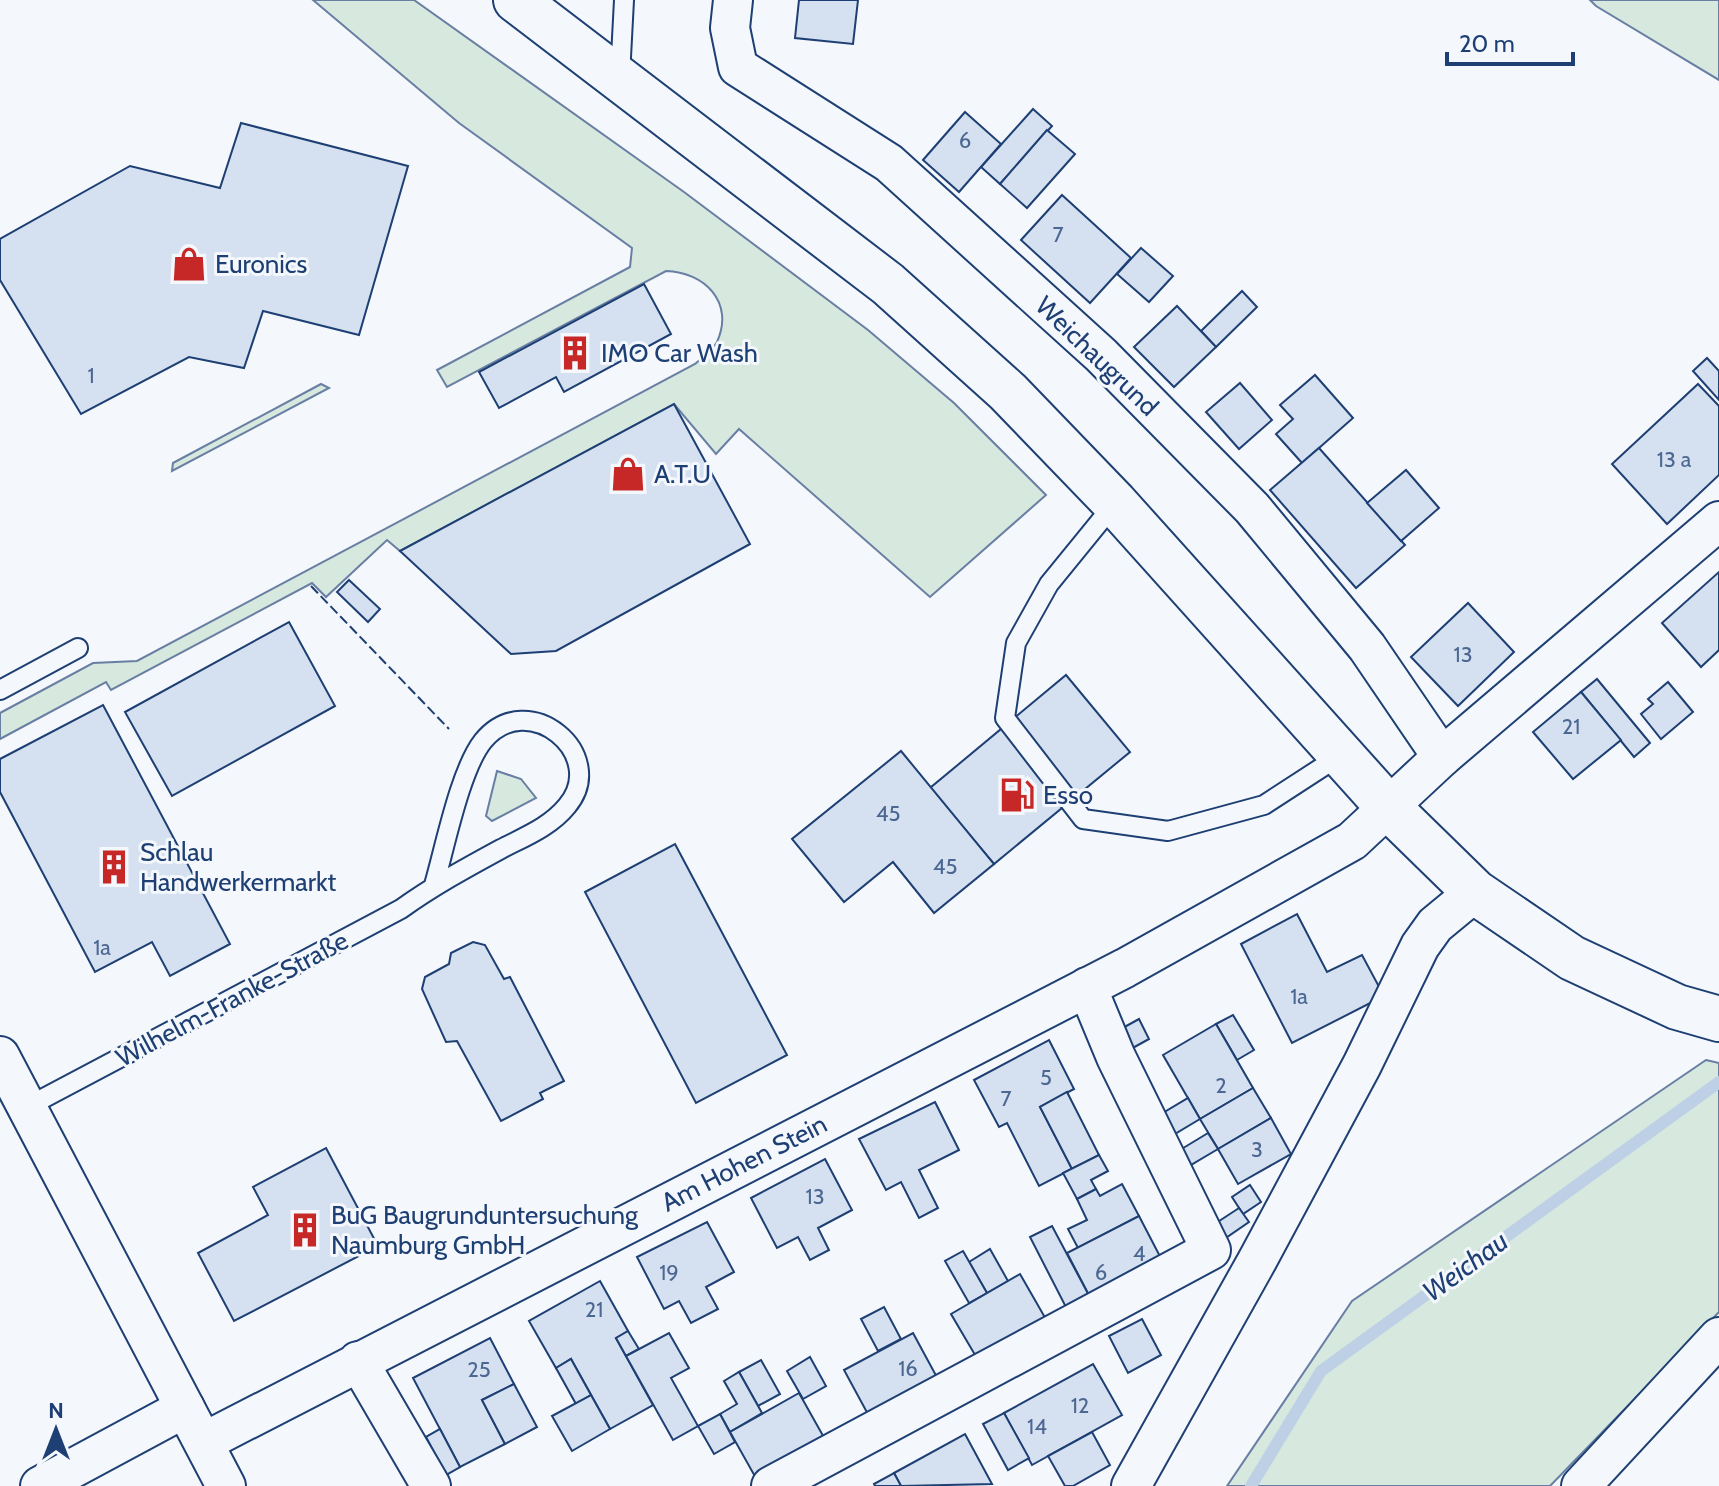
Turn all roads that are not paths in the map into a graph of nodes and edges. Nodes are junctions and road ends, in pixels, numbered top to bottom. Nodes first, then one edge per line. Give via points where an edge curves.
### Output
1 (516, 0) edge
2 (624, 0) edge
3 (733, 0) edge
4 (620, 79) junction
5 (1115, 503) junction
6 (1719, 521) edge
7 (78, 648) dead end
8 (0, 690) edge
9 (1341, 755) junction
10 (1442, 757) junction
11 (1389, 808) junction
12 (434, 885) junction
13 (1475, 892) junction
14 (1087, 987) junction
15 (1719, 1019) edge
16 (0, 1056) edge
17 (27, 1107) junction
18 (1719, 1337) edge
19 (358, 1361) junction
20 (185, 1408) junction
21 (204, 1442) junction
22 (40, 1486) edge
23 (226, 1486) edge
24 (431, 1486) edge
25 (771, 1486) edge
26 (1131, 1486) edge
27 (1581, 1486) edge

1 - 4 main road
2 - 4 lane
3 - 10 street, Weichaugrund via 730,28 738,67 889,163 1101,355 1252,508 1367,647
4 - 5 main road via 888,284 1008,392
5 - 9 main road
5 - 9 lane via 1049,584 1016,643 1005,718 1083,819 1168,831 1264,805
6 - 10 street
7 - 8 lane
9 - 11 main road
10 - 11 street
11 - 13 main road
11 - 14 street, Am Hohen Stein via 1352,841
12 - 12 lane, Wilhelm-Franke-Straße via 554,820 570,803 578,781 574,754 564,736 534,722 517,722 485,739 472,758
12 - 17 lane, Wilhelm-Franke-Straße via 401,909
13 - 15 main road via 1572,958 1677,1007
13 - 26 street via 1435,925 1420,946 1362,1065
14 - 19 street, Am Hohen Stein
14 - 25 street via 1211,1250
16 - 17 street
17 - 20 street
18 - 27 street
19 - 21 street, Am Hohen Stein
19 - 24 street
20 - 21 street
20 - 22 street
21 - 23 street

